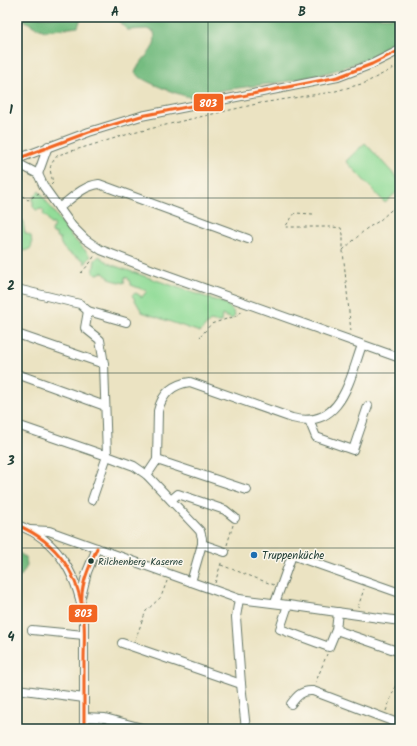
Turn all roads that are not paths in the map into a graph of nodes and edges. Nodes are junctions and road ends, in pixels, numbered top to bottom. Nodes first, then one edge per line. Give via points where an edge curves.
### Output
1 (400, 50) edge
2 (48, 146) junction
3 (17, 159) edge
4 (17, 163) edge
5 (38, 174) junction
6 (59, 208) junction
7 (248, 239) dead end
8 (17, 289) edge
9 (88, 311) junction
10 (126, 322) dead end
11 (17, 334) edge
12 (362, 345) junction
13 (400, 358) edge
14 (104, 364) junction
15 (17, 374) edge
16 (105, 406) junction
17 (368, 406) dead end
18 (309, 420) junction
19 (17, 425) edge
20 (107, 456) junction
21 (157, 460) junction
22 (147, 475) junction
23 (247, 490) dead end
24 (92, 500) dead end
25 (171, 500) junction
26 (235, 518) dead end
27 (17, 525) edge
28 (30, 530) junction
29 (202, 544) junction
30 (97, 548) junction
31 (225, 552) dead end
32 (191, 582) junction
33 (400, 593) edge
34 (81, 599) junction
35 (239, 599) junction
36 (275, 603) junction
37 (288, 604) junction
38 (338, 612) junction
39 (400, 621) edge
40 (32, 630) dead end
41 (336, 630) junction
42 (84, 635) junction
43 (122, 643) dead end
44 (400, 652) edge
45 (241, 684) junction
46 (17, 689) edge
47 (84, 698) junction
48 (291, 704) dead end
49 (84, 717) junction
50 (400, 724) edge
51 (84, 729) edge
52 (143, 729) edge
53 (246, 729) edge

1 - 2 street via 338,77 140,116
2 - 3 street
2 - 5 street
4 - 5 street
5 - 6 street
6 - 7 street via 82,190 99,184
6 - 12 street via 85,239 100,248 152,270
8 - 9 street via 80,304
9 - 10 street
9 - 14 street via 85,328 100,340
11 - 14 street
12 - 13 street
12 - 18 street via 340,401 329,414 316,420
14 - 16 street
15 - 16 street
16 - 20 street
17 - 18 street via 353,450 316,437
18 - 21 street via 292,418 190,382 182,383 169,391 160,403
19 - 20 street
20 - 22 street via 134,466
20 - 24 street
21 - 22 street
21 - 23 street
22 - 25 street
25 - 26 street via 178,494 225,510
25 - 29 street via 196,526
27 - 28 street
28 - 30 street via 50,532
28 - 34 street via 63,559 74,578
29 - 31 street
29 - 32 street
30 - 32 street
30 - 34 street via 87,572
32 - 35 street
33 - 36 street via 292,555
34 - 42 street
35 - 36 street
35 - 45 street via 236,618
36 - 37 street
37 - 38 street
37 - 41 street via 280,629 329,647
38 - 39 street
38 - 41 street
40 - 42 street
41 - 44 street
42 - 47 street
43 - 45 street
45 - 53 street
46 - 47 street
47 - 49 street
48 - 50 street via 306,690 313,691
49 - 51 street
49 - 52 street via 105,718

